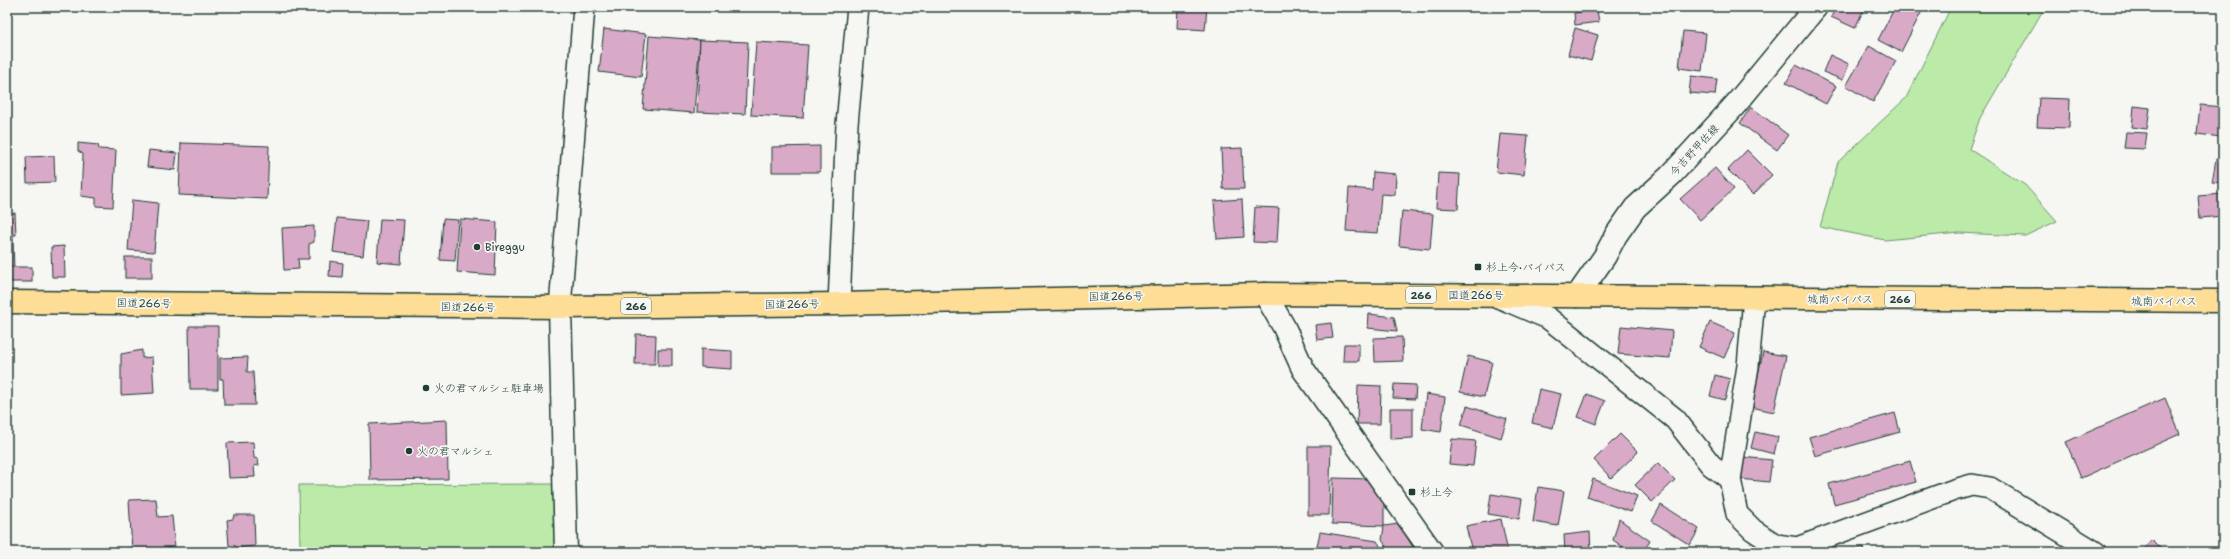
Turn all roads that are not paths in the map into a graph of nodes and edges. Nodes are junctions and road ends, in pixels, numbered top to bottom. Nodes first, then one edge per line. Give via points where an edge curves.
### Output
1 (584, 7) edge
2 (858, 7) edge
3 (1816, 7) edge
4 (1265, 294) junction
5 (1494, 295) junction
6 (1577, 296) junction
7 (1754, 298) junction
8 (2223, 301) edge
9 (7, 302) edge
10 (839, 304) junction
11 (560, 308) junction
12 (1730, 479) junction
13 (566, 552) edge
14 (1432, 552) edge
15 (2095, 552) edge

1 - 11 street
2 - 10 street via 847,124
3 - 6 street, 今吉野甲佐線 via 1736,104 1671,175 1635,208
4 - 5 highway, 国道266号 / 266
4 - 10 highway, 国道266号 / 266
4 - 14 street via 1284,327 1303,369
5 - 6 highway, 国道266号 / 266
5 - 12 street via 1548,318 1675,419 1712,464
6 - 7 highway, 城南バイパス / 266
7 - 8 highway, 城南バイパス / 266
7 - 12 street via 1748,366
9 - 11 highway, 国道266号 / 266
10 - 11 highway, 国道266号 / 266
11 - 13 street
12 - 15 street via 1738,514 1753,530 1776,545 1796,548 1972,485 1990,488

